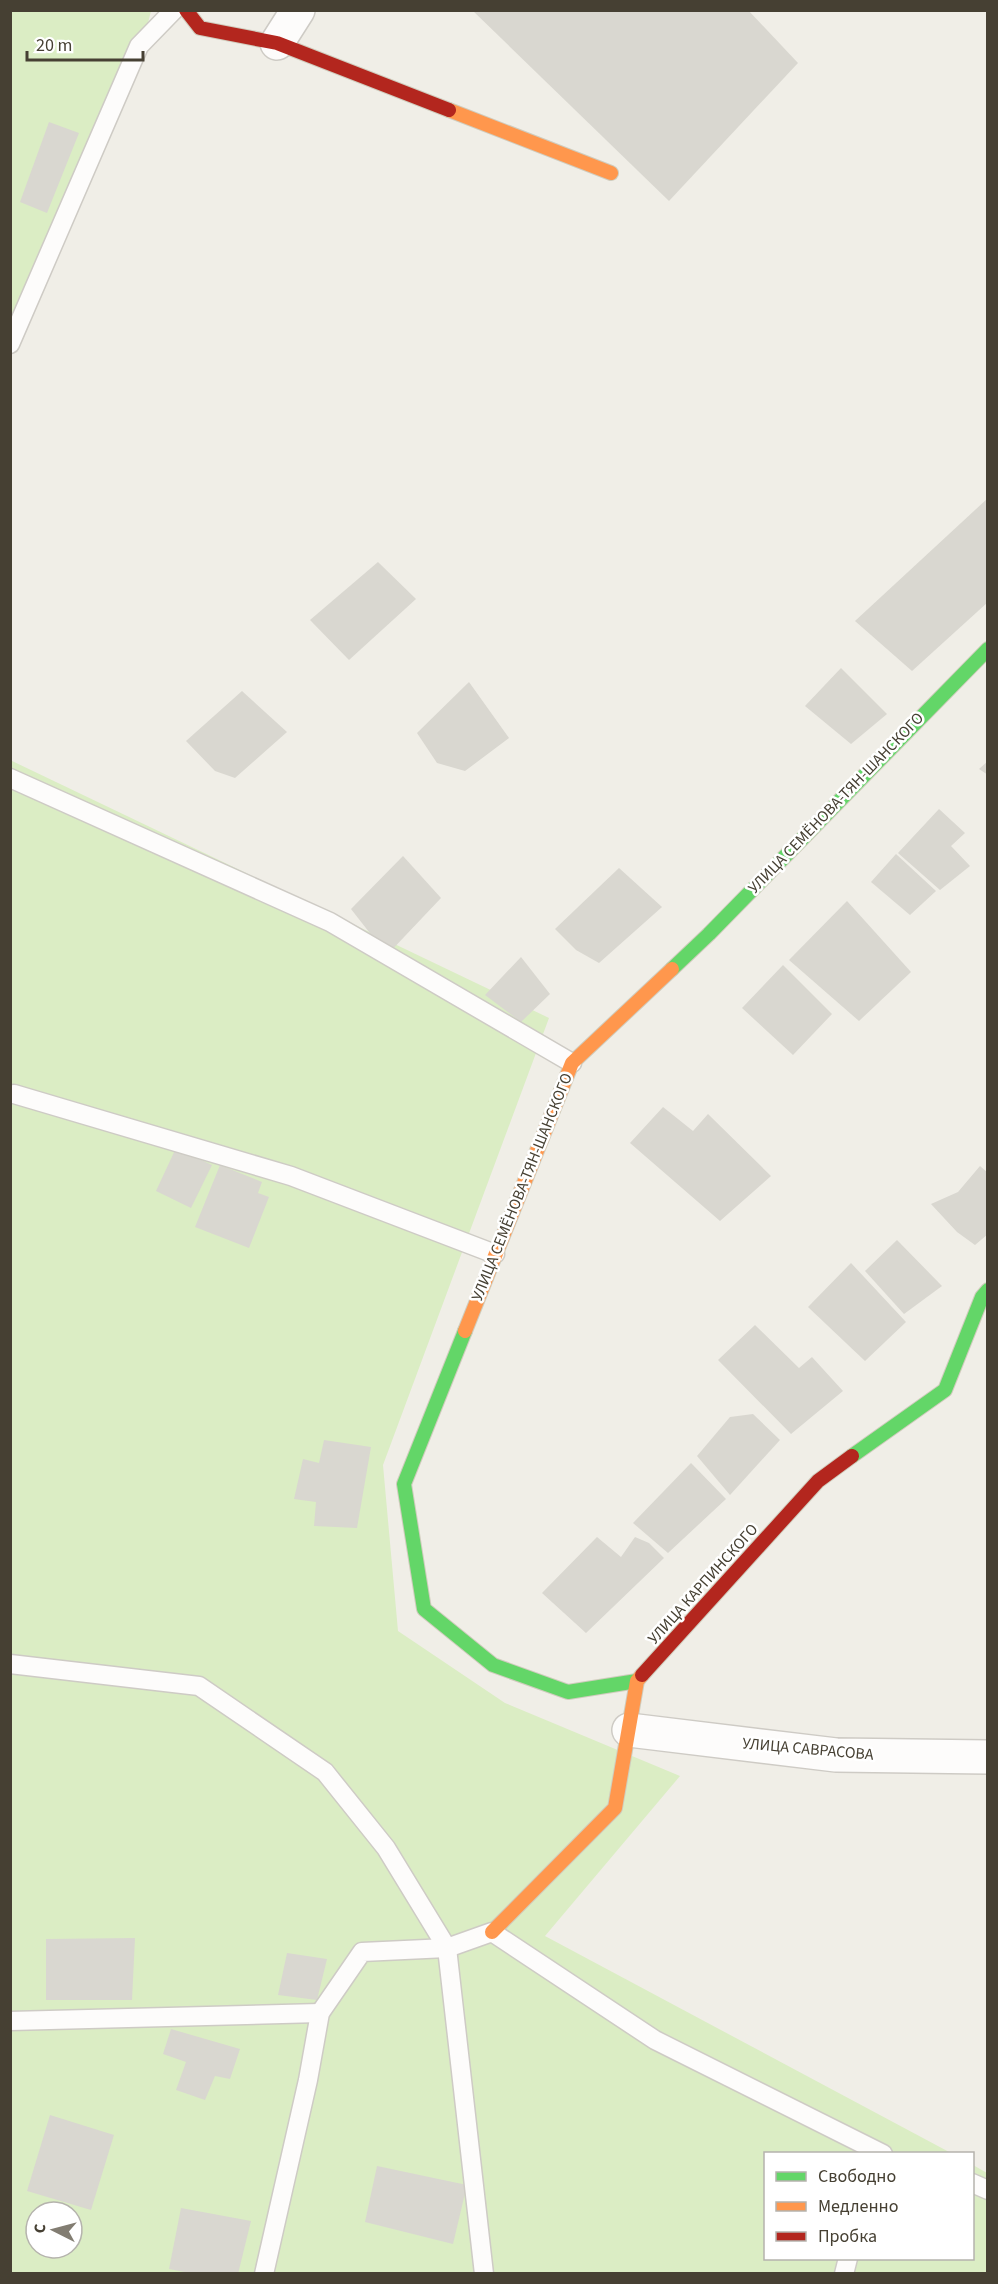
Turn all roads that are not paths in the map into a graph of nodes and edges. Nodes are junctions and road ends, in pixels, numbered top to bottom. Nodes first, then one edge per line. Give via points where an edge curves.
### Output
1 (174, 10) edge
2 (186, 10) edge
3 (298, 10) edge
4 (277, 42) junction
5 (611, 173) dead end
6 (10, 344) edge
7 (987, 649) edge
8 (10, 778) edge
9 (572, 1063) junction
10 (14, 1094) dead end
11 (495, 1254) junction
12 (987, 1290) edge
13 (10, 1664) edge
14 (637, 1681) junction
15 (629, 1730) junction
16 (987, 1757) edge
17 (492, 1932) junction
18 (447, 1948) junction
19 (320, 2013) junction
20 (10, 2021) edge
21 (875, 2152) edge
22 (264, 2274) edge
23 (484, 2274) edge

1 - 6 lane via 139,46
2 - 4 street via 200,28
3 - 4 street
4 - 5 street
7 - 9 street, УЛИЦА СЕМЁНОВА-ТЯН-ШАНСКОГО via 709,934
8 - 9 lane via 330,922
9 - 11 street, УЛИЦА СЕМЁНОВА-ТЯН-ШАНСКОГО
10 - 11 lane via 291,1176
11 - 14 street, УЛИЦА СЕМЁНОВА-ТЯН-ШАНСКОГО via 404,1484 424,1609 493,1665 568,1692
12 - 14 street, УЛИЦА КАРПИНСКОГО via 945,1390 818,1481
13 - 18 lane via 199,1686 325,1772 386,1848
14 - 15 street
15 - 16 street, УЛИЦА САВРАСОВА via 836,1755
15 - 17 street via 615,1808
17 - 18 lane
17 - 21 lane via 655,2040
18 - 19 lane via 362,1952
18 - 23 lane
19 - 20 lane
19 - 22 lane

